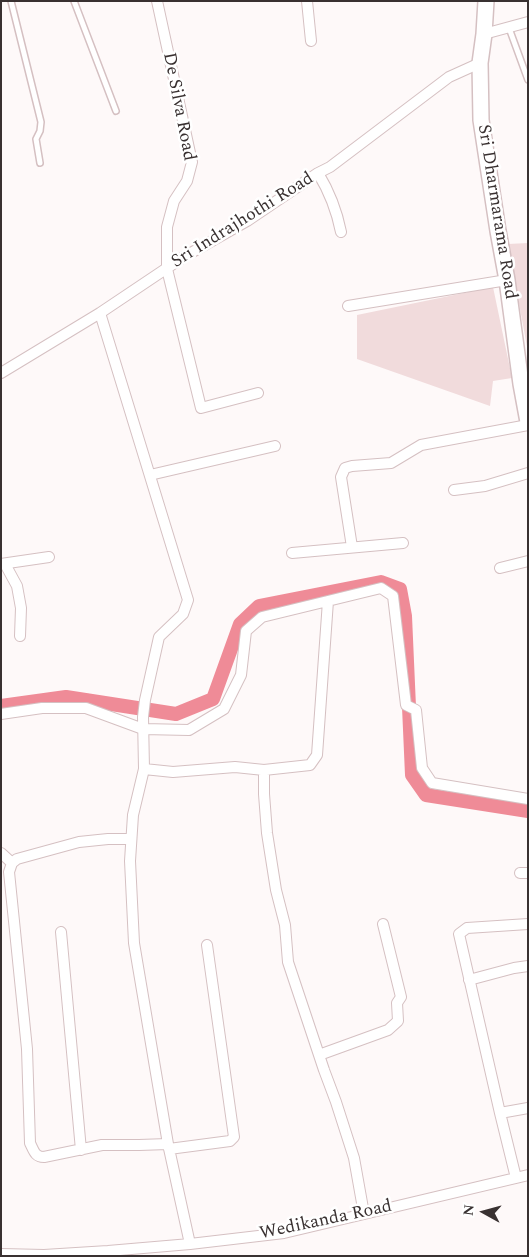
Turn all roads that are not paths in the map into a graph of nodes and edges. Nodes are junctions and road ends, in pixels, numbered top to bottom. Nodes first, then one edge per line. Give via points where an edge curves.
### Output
1 (11, 1) edge
2 (74, 1) edge
3 (156, 1) edge
4 (307, 1) edge
5 (486, 1) edge
6 (528, 22) edge
7 (509, 28) junction
8 (484, 34) junction
9 (311, 41) dead end
10 (480, 63) junction
11 (528, 80) edge
12 (116, 111) dead end
13 (40, 163) dead end
14 (318, 173) junction
15 (341, 232) dead end
16 (167, 269) junction
17 (507, 280) junction
18 (348, 306) dead end
19 (100, 313) junction
20 (1, 373) edge
21 (525, 383) edge
22 (258, 393) dead end
23 (528, 423) edge
24 (275, 446) dead end
25 (528, 473) edge
26 (150, 475) junction
27 (454, 490) dead end
28 (403, 543) dead end
29 (352, 547) junction
30 (292, 553) dead end
31 (49, 557) dead end
32 (528, 561) edge
33 (3, 564) edge
34 (500, 568) dead end
35 (328, 601) junction
36 (20, 636) dead end
37 (1, 714) edge
38 (143, 729) junction
39 (144, 769) junction
40 (264, 770) junction
41 (528, 799) edge
42 (131, 838) junction
43 (1, 853) edge
44 (12, 863) junction
45 (383, 924) dead end
46 (528, 924) edge
47 (61, 932) dead end
48 (207, 945) dead end
49 (528, 966) edge
50 (469, 980) junction
51 (319, 1055) junction
52 (528, 1108) edge
53 (500, 1113) junction
54 (168, 1146) junction
55 (81, 1150) junction
56 (528, 1175) edge
57 (516, 1178) junction
58 (364, 1214) junction
59 (190, 1244) junction
60 (1, 1254) edge

1 - 13 lane via 41,122 36,139
2 - 12 lane
3 - 16 street, De Silva Road via 192,162 187,181 174,201 167,227
4 - 9 street
5 - 8 street, Sri Dharmarama Road
6 - 7 street
7 - 8 street
7 - 11 lane
8 - 10 street, Sri Dharmarama Road
10 - 14 street, Sri Indrajhothi Road via 449,77
10 - 17 street, Sri Dharmarama Road via 481,120
14 - 15 street via 330,195
14 - 16 street, Sri Indrajhothi Road
16 - 19 street, Sri Indrajhothi Road
16 - 22 street, De Silva Road via 201,408
17 - 18 street
17 - 21 street, Sri Dharmarama Road
19 - 20 street, Sri Indrajhothi Road
19 - 26 street
21 - 23 street, Sri Dharmarama Road
23 - 29 street via 421,445 392,463 346,468 341,477
24 - 26 street
25 - 27 street via 485,486
26 - 38 street via 188,600 182,614 159,637 142,717
28 - 29 street
29 - 30 street
31 - 33 street
32 - 34 street
33 - 36 street via 17,586 21,608
35 - 38 street via 262,617 246,631 241,675 224,709 189,730
35 - 40 street via 317,755 310,765
35 - 41 street via 381,588 393,596 406,705 416,710 422,768 432,783
37 - 38 street via 42,708 86,708
38 - 39 street
39 - 40 street via 174,772 235,767
39 - 42 street
40 - 51 street via 268,833 285,925 288,962
42 - 44 street via 79,842
42 - 54 street via 134,943
43 - 44 street
44 - 55 street via 9,872 27,1049 30,1143 39,1157
45 - 51 street via 401,996 397,1003 398,1021 388,1030
46 - 50 street via 467,928 459,934
47 - 55 street
48 - 54 street via 234,1137
49 - 50 street
50 - 53 street
51 - 58 street via 354,1158
52 - 53 street
53 - 57 street
54 - 55 street via 102,1145
54 - 59 street
56 - 57 street, Wedikanda Road
57 - 58 street, Wedikanda Road
58 - 59 street, Wedikanda Road via 284,1234
59 - 60 street, Wedikanda Road via 44,1255

